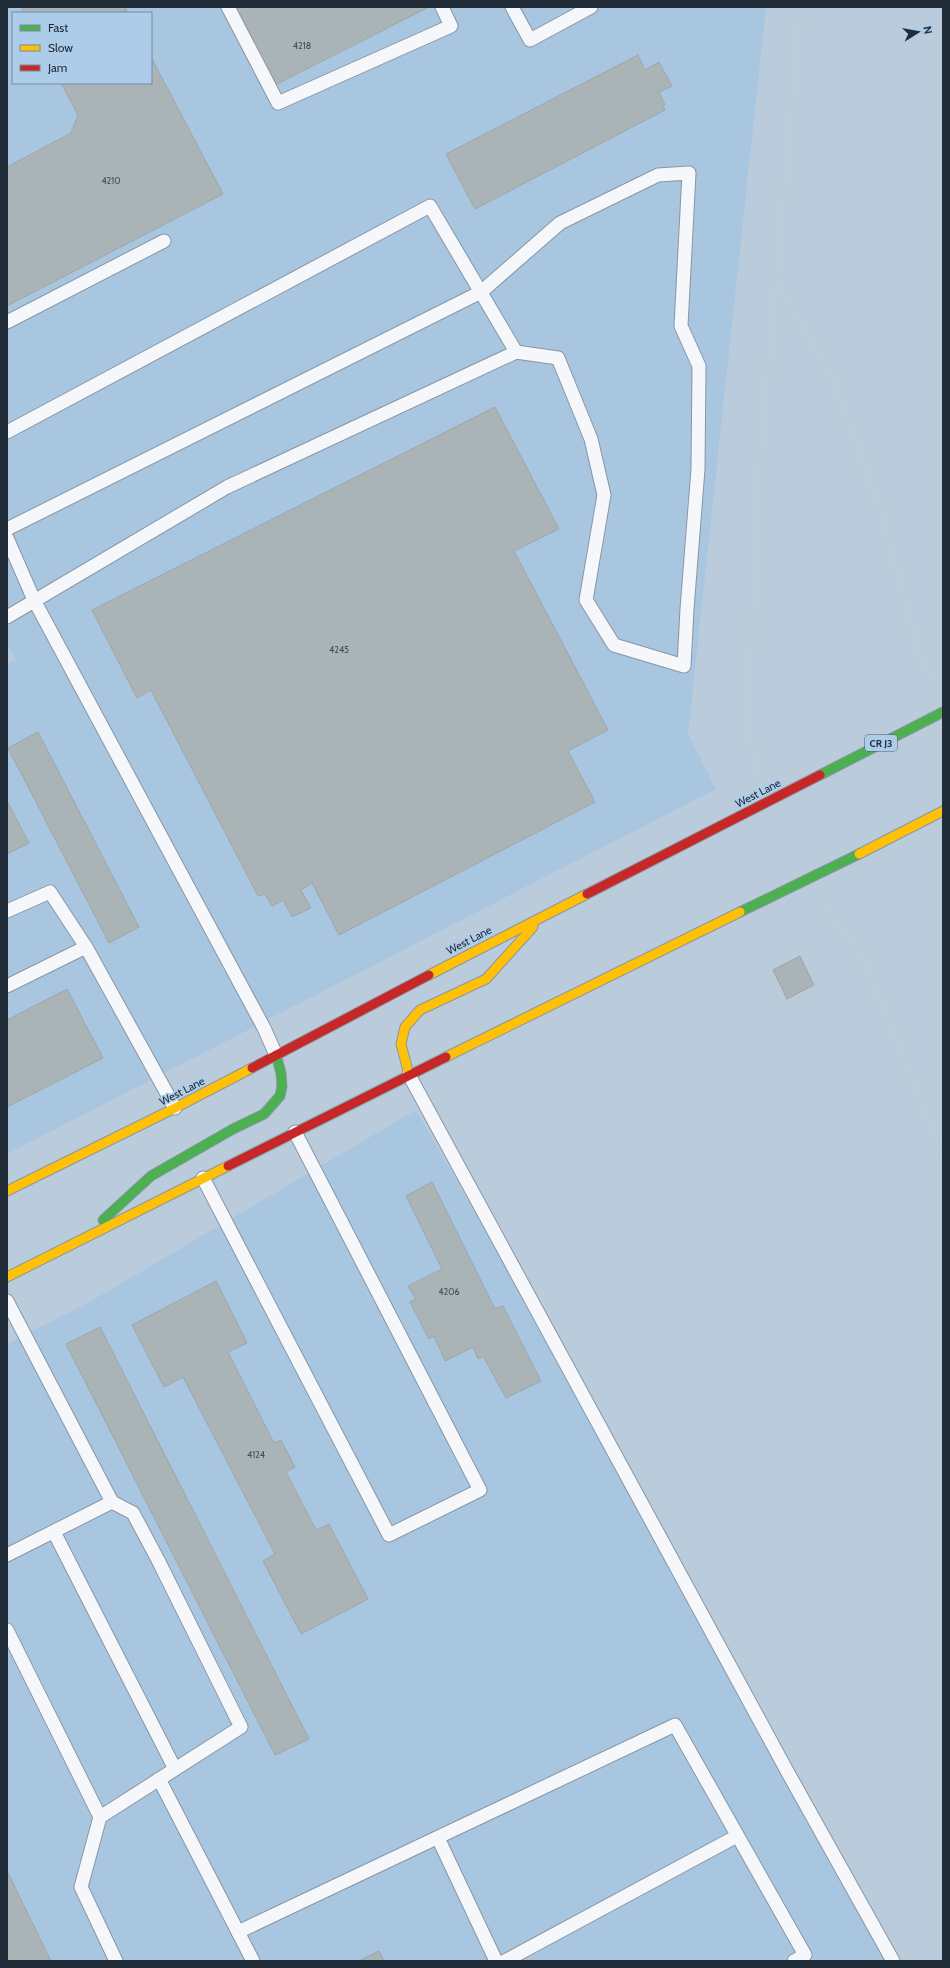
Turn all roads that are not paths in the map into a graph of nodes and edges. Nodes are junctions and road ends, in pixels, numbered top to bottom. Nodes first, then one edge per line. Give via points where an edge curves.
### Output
1 (228, 7) edge
2 (442, 7) edge
3 (512, 7) edge
4 (591, 7) edge
5 (164, 241) dead end
6 (481, 292) junction
7 (7, 322) edge
8 (516, 352) junction
9 (7, 432) edge
10 (7, 529) edge
11 (7, 538) edge
12 (34, 600) junction
13 (7, 617) edge
14 (943, 712) edge
15 (943, 810) edge
16 (7, 911) edge
17 (544, 916) junction
18 (86, 947) junction
19 (7, 986) edge
20 (276, 1055) junction
21 (409, 1076) junction
22 (175, 1108) junction
23 (295, 1132) junction
24 (203, 1178) junction
25 (7, 1191) edge
26 (85, 1238) junction
27 (7, 1277) edge
28 (7, 1301) edge
29 (112, 1502) junction
30 (54, 1532) junction
31 (7, 1555) edge
32 (8, 1635) edge
33 (175, 1769) junction
34 (159, 1779) junction
35 (100, 1817) junction
36 (737, 1836) junction
37 (438, 1838) junction
38 (238, 1932) junction
39 (116, 1961) edge
40 (253, 1961) edge
41 (496, 1961) edge
42 (504, 1961) edge
43 (794, 1961) edge
44 (893, 1961) edge

1 - 2 lane via 278,103 451,26
3 - 4 lane via 530,40
5 - 7 lane
6 - 8 lane
6 - 8 lane via 560,224 658,174 689,173 681,326 699,366 698,469 686,609 684,666 614,645 586,600 604,495 591,439 558,358
6 - 9 lane via 430,206
6 - 10 lane
8 - 12 lane via 227,487
11 - 12 lane
12 - 13 lane
12 - 20 lane via 264,1028
14 - 17 main road, West Lane / CR J3
15 - 21 main road
16 - 18 lane via 50,892
17 - 20 main road, West Lane / CR J3
17 - 21 main road via 486,979 420,1010 405,1027 401,1044
18 - 19 lane
18 - 22 lane
20 - 22 main road, West Lane / CR J3
20 - 26 main road via 281,1073 280,1096 264,1114 151,1176
21 - 23 main road
21 - 44 lane via 699,1611
22 - 25 main road, West Lane / CR J3
23 - 24 main road
23 - 24 lane via 480,1490 389,1535
24 - 26 main road
26 - 27 main road
28 - 29 lane
29 - 30 lane
29 - 33 lane via 133,1514 241,1727
30 - 31 lane
30 - 33 lane
32 - 35 lane
33 - 34 lane
34 - 35 lane
34 - 38 lane
35 - 39 lane via 81,1887
36 - 37 lane via 675,1725
36 - 42 lane
36 - 43 lane via 805,1955
37 - 38 lane
37 - 41 lane
38 - 40 lane

